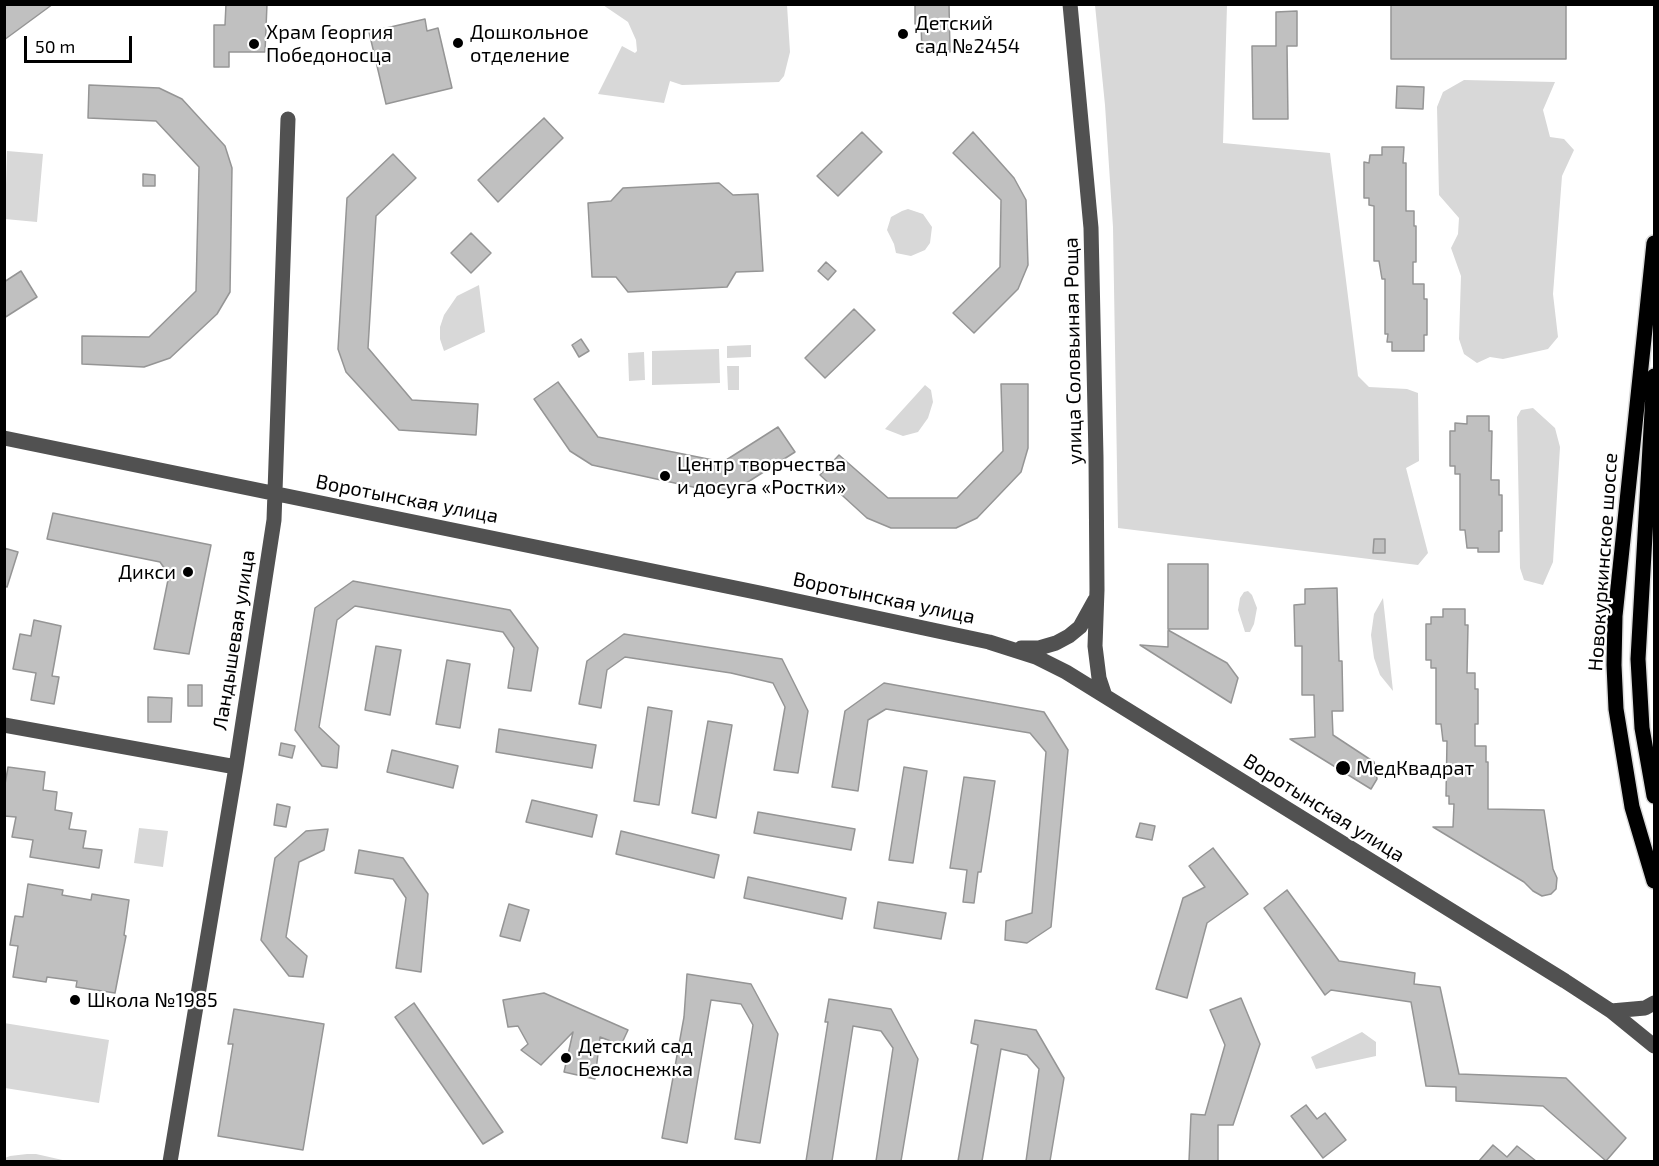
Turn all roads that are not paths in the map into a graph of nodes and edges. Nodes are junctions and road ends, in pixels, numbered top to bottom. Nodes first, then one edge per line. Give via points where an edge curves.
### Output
1 (1070, 4) edge
2 (288, 119) dead end
3 (1654, 243) edge
4 (1654, 376) edge
5 (4, 438) edge
6 (274, 494) junction
7 (1097, 598) junction
8 (1012, 648) junction
9 (1105, 696) junction
10 (4, 725) edge
11 (236, 766) junction
12 (1654, 796) edge
13 (1654, 881) edge
14 (1654, 1003) edge
15 (1611, 1011) junction
16 (1654, 1035) edge
17 (1654, 1046) edge
18 (170, 1161) edge

1 - 7 street, улица Соловьиная Роща via 1094,276
2 - 6 street, Ландышевая улица
3 - 13 main road, Новокуркинское шоссе via 1615,616 1614,665 1616,709 1632,807
4 - 12 main road, Новокуркинское шоссе via 1638,659 1642,728
5 - 6 street, Воротынская улица
6 - 8 street, Воротынская улица
6 - 11 street, Ландышевая улица via 274,520
7 - 8 street via 1080,627 1069,636 1039,648
7 - 9 street, улица Соловьиная Роща via 1095,646
8 - 9 street, Воротынская улица via 1066,672
9 - 15 street, Воротынская улица
10 - 11 street
11 - 18 street, Ландышевая улица
14 - 15 street via 1645,1008
15 - 16 street
15 - 17 street, Воротынская улица

